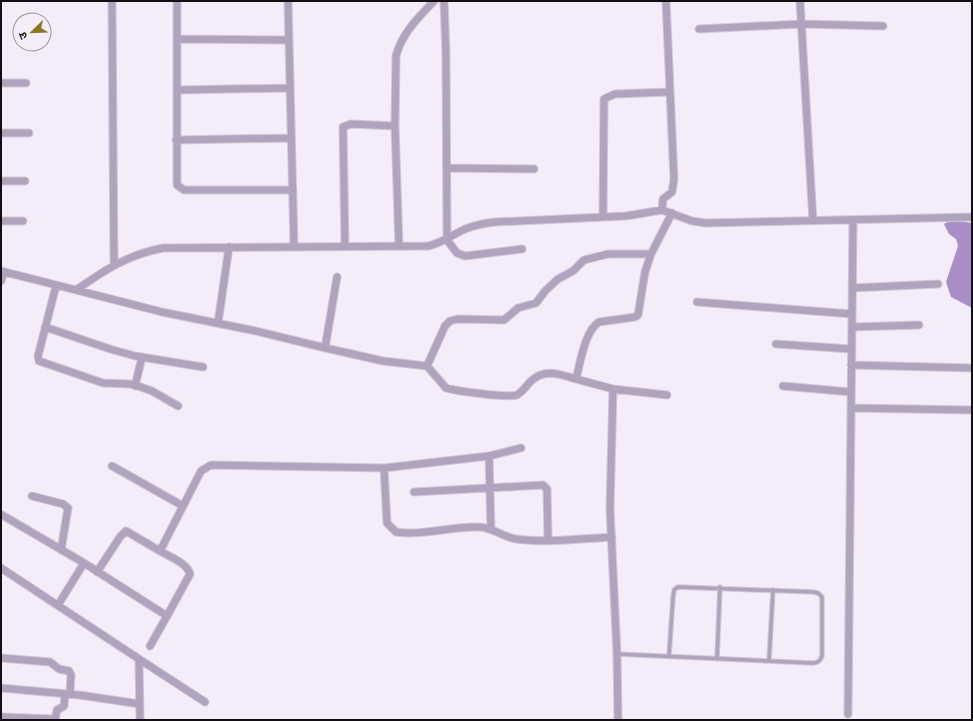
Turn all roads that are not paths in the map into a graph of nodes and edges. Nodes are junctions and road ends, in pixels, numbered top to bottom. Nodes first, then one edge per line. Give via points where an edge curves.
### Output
1 (112, 1) edge
2 (177, 1) edge
3 (288, 1) edge
4 (434, 1) edge
5 (444, 1) edge
6 (666, 1) edge
7 (800, 1) edge
8 (802, 24) junction
9 (883, 26) dead end
10 (699, 29) dead end
11 (177, 40) junction
12 (289, 40) junction
13 (26, 83) dead end
14 (1, 84) edge
15 (290, 88) junction
16 (177, 90) junction
17 (670, 92) junction
18 (395, 126) junction
19 (1, 133) edge
20 (29, 133) dead end
21 (291, 138) junction
22 (176, 140) junction
23 (447, 168) junction
24 (534, 169) dead end
25 (1, 181) edge
26 (25, 181) dead end
27 (292, 190) junction
28 (662, 210) junction
29 (672, 213) junction
30 (603, 217) junction
31 (972, 217) edge
32 (852, 220) junction
33 (1, 221) edge
34 (23, 221) dead end
35 (813, 221) junction
36 (447, 240) junction
37 (294, 246) junction
38 (345, 246) junction
39 (399, 246) junction
40 (229, 247) junction
41 (522, 249) dead end
42 (651, 254) junction
43 (114, 265) junction
44 (2, 272) edge
45 (337, 277) dead end
46 (1, 281) edge
47 (938, 284) dead end
48 (56, 286) junction
49 (852, 288) junction
50 (76, 290) junction
51 (697, 302) dead end
52 (852, 314) junction
53 (218, 323) junction
54 (919, 325) dead end
55 (45, 327) junction
56 (852, 327) junction
57 (776, 344) dead end
58 (325, 348) junction
59 (851, 349) junction
60 (142, 357) junction
61 (851, 365) junction
62 (427, 366) junction
63 (203, 367) dead end
64 (972, 368) edge
65 (576, 379) junction
66 (135, 386) junction
67 (783, 386) dead end
68 (613, 389) junction
69 (851, 392) junction
70 (667, 395) dead end
71 (178, 406) dead end
72 (851, 408) junction
73 (972, 410) edge
74 (521, 448) dead end
75 (489, 456) junction
76 (112, 466) dead end
77 (384, 468) junction
78 (490, 488) junction
79 (414, 492) dead end
80 (32, 496) dead end
81 (183, 506) junction
82 (2, 515) dead end
83 (491, 530) junction
84 (612, 538) junction
85 (548, 540) junction
86 (61, 550) junction
87 (160, 551) junction
88 (84, 563) junction
89 (1, 568) edge
90 (97, 572) junction
91 (720, 587) junction
92 (773, 590) junction
93 (58, 605) junction
94 (167, 616) junction
95 (150, 646) dead end
96 (617, 654) junction
97 (669, 656) junction
98 (1, 658) edge
99 (139, 659) junction
100 (717, 659) junction
101 (769, 661) junction
102 (1, 688) edge
103 (67, 694) junction
104 (205, 702) dead end
105 (140, 704) junction
106 (848, 714) dead end
107 (1, 717) edge
108 (55, 720) edge
109 (140, 720) edge
110 (618, 720) edge

1 - 43 street
2 - 11 street
3 - 12 street
4 - 18 street via 406,31 399,44 395,70
5 - 23 street
6 - 17 street
7 - 8 street
8 - 9 street
8 - 10 street
8 - 35 street
11 - 12 street
11 - 16 street
12 - 15 street
13 - 14 street
15 - 16 street
15 - 21 street
16 - 22 street
17 - 28 street via 674,179 672,192 663,199
17 - 30 street via 615,94 604,99
18 - 38 street via 351,124 343,127
18 - 39 street
19 - 20 street
21 - 22 street
21 - 27 street
22 - 27 street via 176,181 179,188
23 - 24 street
23 - 36 street
25 - 26 street
27 - 37 street
28 - 29 street
28 - 30 street
29 - 35 street via 692,222 705,223
29 - 42 street
30 - 36 street via 496,222 466,229
31 - 32 street
32 - 35 street
32 - 49 street
33 - 34 street
36 - 39 street via 428,246
36 - 41 street via 457,253 465,256
37 - 38 street
37 - 40 street
38 - 39 street
40 - 43 street via 163,248 141,252
40 - 53 street
42 - 62 street via 608,254 584,260 546,290 536,303 518,308 504,320 450,321 445,326
42 - 65 street via 638,315 594,325 588,335
43 - 50 street
44 - 46 street
44 - 48 street
45 - 58 street
47 - 49 street
48 - 50 street
48 - 55 street
49 - 52 street
50 - 53 street
51 - 52 street
52 - 56 street
53 - 58 street
54 - 56 street
55 - 60 street
55 - 66 street via 39,361 103,383
56 - 59 street
57 - 59 street
58 - 62 street via 383,361
59 - 61 street
60 - 63 street
60 - 66 street
61 - 64 street
61 - 69 street
62 - 65 street via 446,388 511,396 521,392 543,374 551,372
65 - 68 street
66 - 71 street via 152,391
67 - 69 street
68 - 70 street
68 - 84 street via 610,508
69 - 72 street
72 - 73 street
72 - 106 street
74 - 75 street
75 - 77 street
75 - 78 street
76 - 81 street
77 - 81 street via 211,465 201,471
77 - 83 street via 387,523 396,532 477,527
78 - 79 street
78 - 83 street
78 - 85 street via 546,486
80 - 86 street via 63,504 68,508
81 - 87 street
82 - 86 street
83 - 85 street via 515,539
84 - 85 street
84 - 96 street
86 - 88 street
87 - 90 street via 126,531
87 - 94 street via 185,566 190,574
88 - 90 street
88 - 93 street
89 - 93 street
90 - 94 street
91 - 92 lane
91 - 97 lane via 678,586 674,590
91 - 100 lane
92 - 101 lane
92 - 101 lane via 814,592 822,596 822,656 816,663
93 - 99 street
94 - 95 street
96 - 97 lane
96 - 110 street
97 - 100 lane
98 - 103 street via 50,662 58,669 69,671 71,675
99 - 104 street
99 - 105 street
100 - 101 lane
102 - 103 street
103 - 105 street
103 - 108 street via 64,706 57,710
105 - 109 street
107 - 108 street

